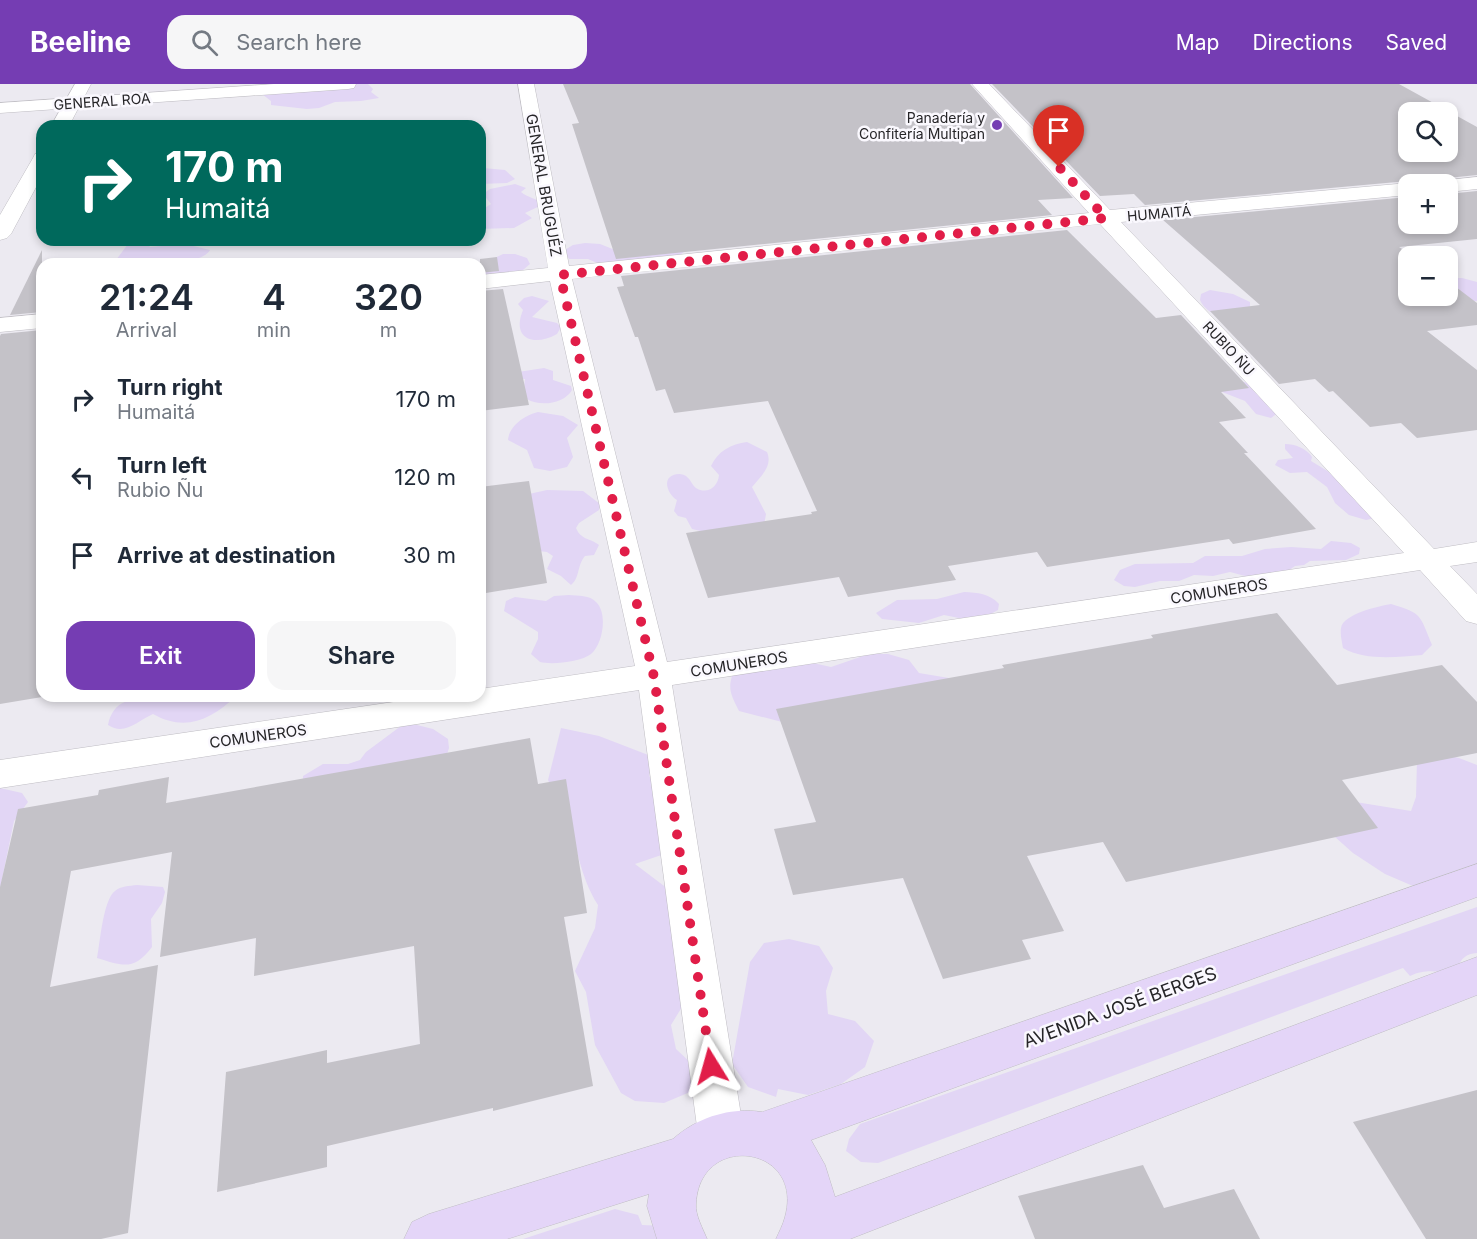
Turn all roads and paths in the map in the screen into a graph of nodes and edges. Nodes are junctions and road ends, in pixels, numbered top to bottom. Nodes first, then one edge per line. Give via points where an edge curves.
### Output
1 (83, 84) edge
2 (348, 84) edge
3 (526, 84) edge
4 (980, 84) edge
5 (72, 103) junction
6 (0, 108) edge
7 (63, 120) edge
8 (36, 169) edge
9 (1477, 183) edge
10 (1458, 185) edge
11 (1398, 190) edge
12 (1106, 218) junction
13 (0, 234) edge
14 (560, 275) junction
15 (486, 281) edge
16 (36, 321) edge
17 (0, 324) edge
18 (1477, 552) edge
19 (1427, 559) junction
20 (1477, 613) edge
21 (654, 677) junction
22 (485, 702) edge
23 (486, 702) edge
24 (0, 774) edge
25 (1477, 880) edge
26 (1477, 976) edge
27 (724, 1142) junction
28 (803, 1236) edge
29 (429, 1239) edge
30 (682, 1239) edge

1 - 5 street
2 - 5 street, GENERAL ROA
3 - 14 street, GENERAL BRUGUÉZ
4 - 12 street, RUBIO ÑU
5 - 6 street, GENERAL ROA
5 - 7 street
8 - 13 street
9 - 10 street
11 - 12 street, HUMAITÁ
12 - 14 street, HUMAITÁ
12 - 19 street, RUBIO ÑU
14 - 15 street, HUMAITÁ
14 - 21 street, GENERAL BRUGUÉZ
16 - 17 street
18 - 19 street, COMUNEROS
19 - 20 street, RUBIO ÑU
19 - 21 street, COMUNEROS
21 - 23 street, COMUNEROS
21 - 27 street, GENERAL BRUGUÉZ
22 - 24 street, COMUNEROS
25 - 27 main road, AVENIDA JOSÉ BERGES
26 - 28 main road
27 - 28 main road via 781,1143 795,1156 811,1193
27 - 29 main road, AVENIDA JOSÉ BERGES
27 - 30 main road via 677,1177 672,1198 674,1219

